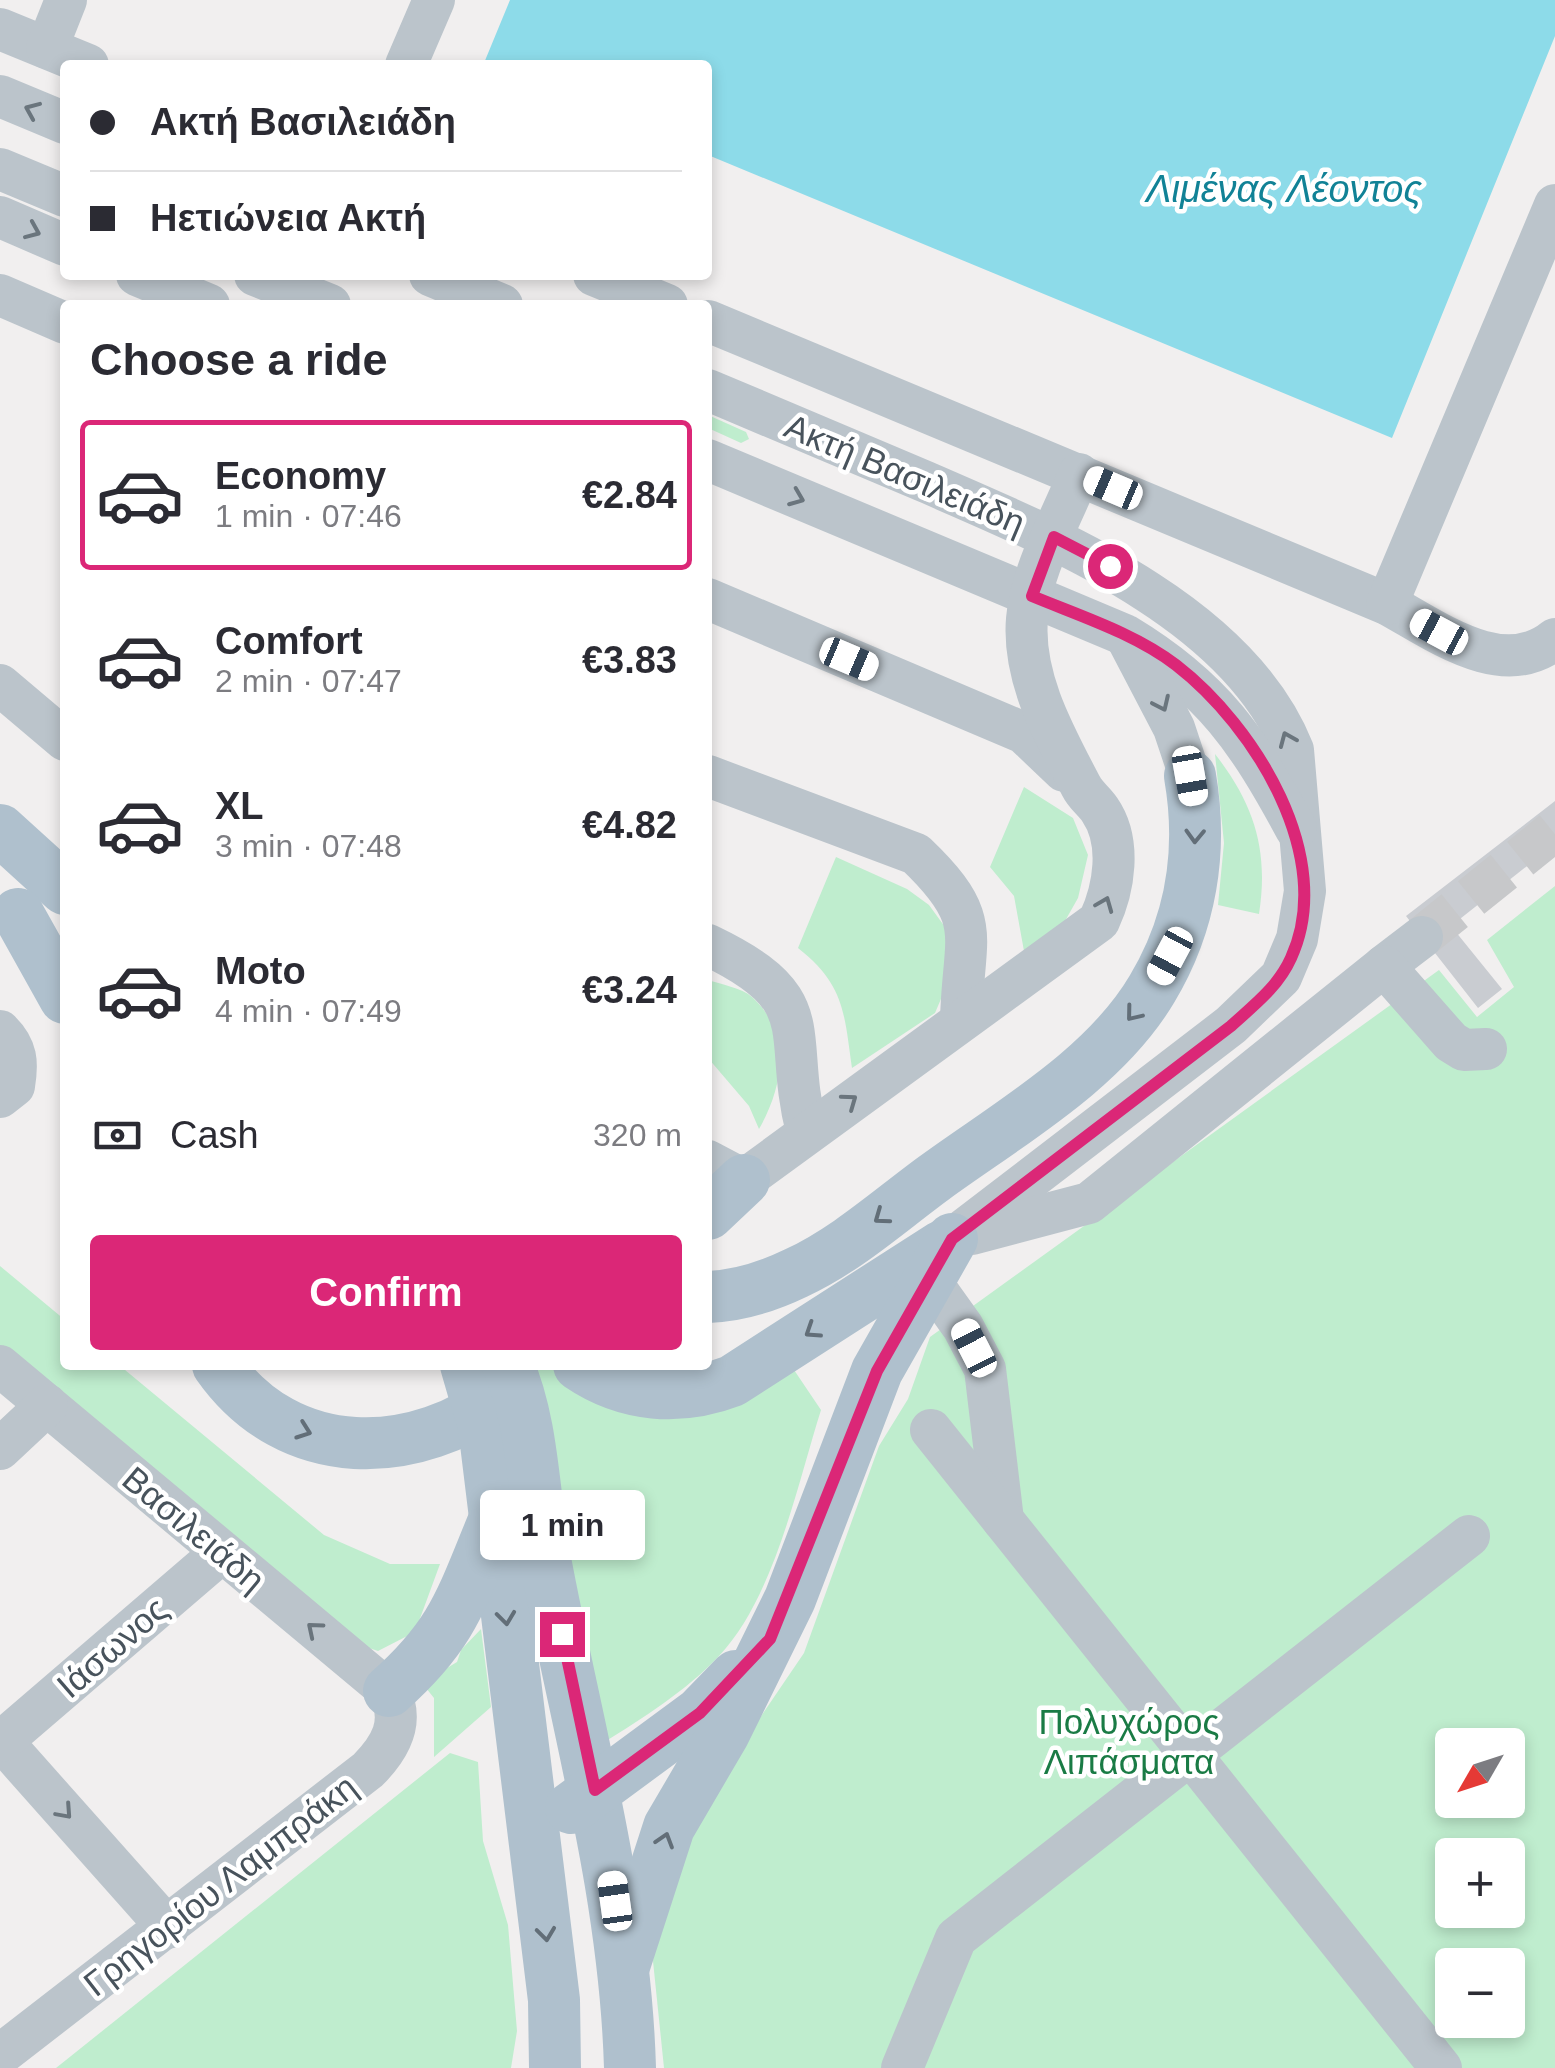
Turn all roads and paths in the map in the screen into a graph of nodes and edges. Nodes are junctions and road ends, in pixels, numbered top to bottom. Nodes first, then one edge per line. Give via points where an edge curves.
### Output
1 (66, 0) edge
2 (434, 0) edge
3 (0, 28) edge
4 (47, 48) junction
5 (76, 60) edge
6 (408, 60) edge
7 (0, 96) edge
8 (60, 122) edge
9 (0, 169) edge
10 (60, 194) edge
11 (1555, 205) edge
12 (0, 218) edge
13 (60, 243) edge
14 (149, 280) edge
15 (268, 280) edge
16 (442, 280) edge
17 (606, 280) edge
18 (0, 295) edge
19 (196, 300) edge
20 (318, 300) edge
21 (490, 300) edge
22 (656, 300) edge
23 (60, 322) edge
24 (712, 324) edge
25 (712, 392) edge
26 (712, 462) edge
27 (1079, 474) junction
28 (1054, 537) junction
29 (1032, 596) junction
30 (712, 601) edge
31 (1387, 604) junction
32 (1125, 635) junction
33 (1555, 639) edge
34 (0, 685) edge
35 (60, 736) edge
36 (1190, 776) joint
37 (712, 777) edge
38 (1085, 793) junction
39 (0, 830) edge
40 (1298, 834) junction
41 (41, 893) edge
42 (1422, 938) tunnel mouth
43 (60, 944) edge
44 (712, 947) edge
45 (1384, 966) junction
46 (60, 976) edge
47 (962, 1020) junction
48 (0, 1030) edge
49 (1486, 1049) dead end
50 (7, 1092) edge
51 (807, 1132) junction
52 (720, 1185) edge
53 (940, 1259) junction
54 (712, 1296) edge
55 (0, 1366) edge
56 (222, 1370) edge
57 (468, 1370) edge
58 (510, 1370) edge
59 (532, 1370) edge
60 (600, 1376) edge
61 (47, 1405) junction
62 (931, 1430) dead end
63 (0, 1449) edge
64 (504, 1486) junction
65 (1003, 1520) junction
66 (1470, 1536) dead end
67 (222, 1552) junction
68 (770, 1639) junction
69 (388, 1691) junction
70 (1, 1740) edge
71 (1193, 1754) junction
72 (595, 1790) junction
73 (535, 1837) junction
74 (168, 1928) junction
75 (624, 1966) junction
76 (0, 2055) edge
77 (554, 2068) edge
78 (630, 2068) edge
79 (902, 2068) edge
80 (1441, 2068) edge

1 - 4 street
2 - 6 street
3 - 4 street
4 - 5 street
8 -> 7 street
9 - 10 street
11 - 31 street
12 -> 13 street
14 - 19 street
15 - 20 street
16 - 21 street
17 - 22 street
18 - 23 street
24 - 27 street
25 - 28 street, Ακτή Βασιλειάδη
26 -> 29 street, Ακτή Βασιλειάδη
27 - 28 street
27 - 31 street
28 - 29 street
40 -> 28 street, Ακτή Βασιλειάδη via 1293,750 1254,685 1149,592
29 - 32 street, Ακτή Βασιλειάδη
29 - 38 street via 1027,620 1033,675
30 - 38 street via 1024,732
31 - 33 street via 1465,646 1501,657 1541,651
32 -> 36 street via 1174,728
32 - 40 street, Ακτή Βασιλειάδη via 1176,666 1219,708 1258,759
34 - 35 street
36 -> 54 main road via 1196,823 1190,896 1150,993 1120,1030 1069,1078 829,1256 758,1288
37 - 47 street via 893,844 927,864 952,893 968,928
47 -> 38 street via 1099,920 1112,894 1113,861 1102,812
39 - 41 main road
40 - 53 street via 1304,911 1292,957 1265,996
41 - 43 main road
41 - 46 main road
42 - 45 street
44 - 51 street via 751,966 789,1008
45 - 49 street via 1451,1042 1464,1050
45 - 53 street via 1089,1204
51 -> 47 street
48 - 50 street via 18,1063
51 - 52 street
53 -> 60 main road via 732,1382 683,1395
53 - 65 street via 985,1369
53 - 68 main road via 864,1398
55 - 61 street, Βασιλειάδη
56 -> 59 main road via 258,1407 292,1427 375,1445 447,1429
57 - 64 main road
58 - 64 main road via 518,1387
61 - 63 street
61 - 67 street, Βασιλειάδη
62 - 65 street
64 - 69 main road via 452,1623 430,1654
64 - 72 main road via 545,1558
64 -> 73 main road
65 - 71 street
66 - 71 street
69 -> 67 street, Βασιλειάδη
67 - 70 street, Ιάσωνος
68 - 72 main road via 700,1713
75 -> 68 main road via 668,1827
69 - 74 street, Γρηγορίου Λαμπράκη via 398,1718 377,1760
70 -> 74 street
71 - 79 street via 956,1938
71 - 80 street
72 - 73 main road
72 - 75 main road
73 -> 77 main road via 554,2000
74 - 76 street, Γρηγορίου Λαμπράκη
75 - 78 main road

